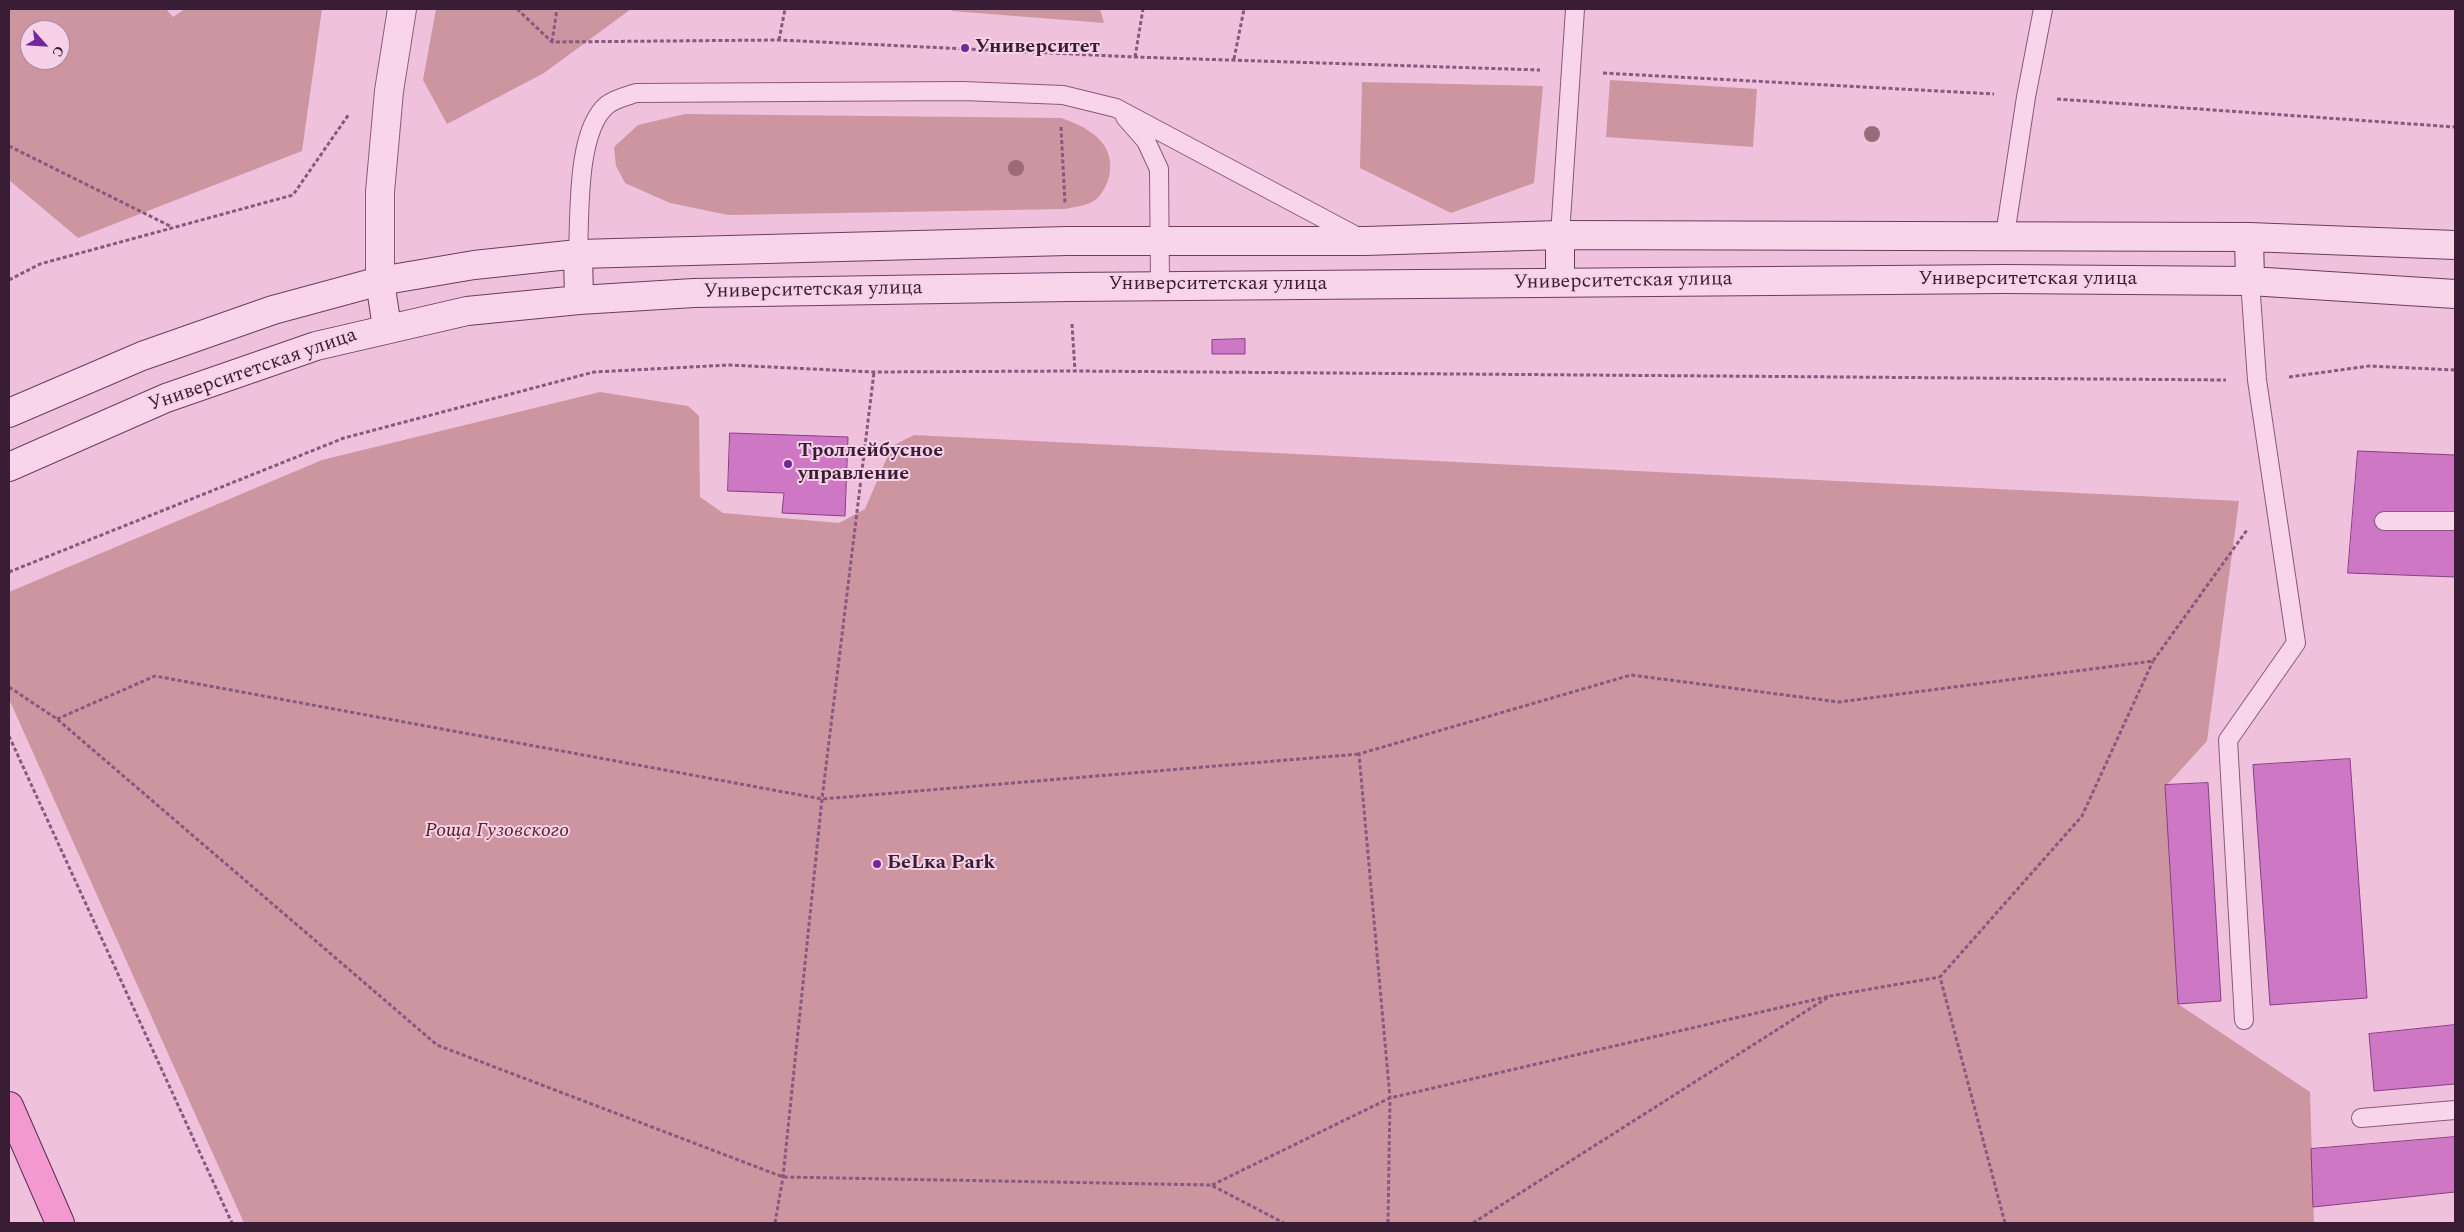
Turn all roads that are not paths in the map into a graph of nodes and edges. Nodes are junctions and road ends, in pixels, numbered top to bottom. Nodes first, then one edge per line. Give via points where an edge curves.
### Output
1 (402, 9) edge
2 (1575, 9) edge
3 (2043, 9) edge
4 (1116, 108) junction
5 (1560, 235) junction
6 (2005, 235) junction
7 (2249, 237) junction
8 (1160, 240) junction
9 (1365, 241) junction
10 (2455, 245) edge
11 (578, 254) junction
12 (2004, 279) junction
13 (380, 281) junction
14 (1560, 282) junction
15 (2250, 282) junction
16 (1160, 286) junction
17 (2455, 294) edge
18 (580, 300) junction
19 (387, 328) junction
20 (9, 413) edge
21 (9, 468) edge
22 (2384, 521) dead end
23 (2455, 521) edge
24 (2244, 1020) dead end
25 (9, 1106) edge
26 (2455, 1110) edge
27 (2361, 1118) dead end
28 (60, 1223) edge

1 - 13 main road via 389,92 380,192
2 - 5 lane
3 - 6 lane
4 - 8 lane via 1146,140 1159,169
4 - 9 lane
4 - 11 lane via 1063,95 963,90 636,92 608,104 592,124 585,149
5 - 6 main road
5 - 9 main road
5 - 14 main road
6 - 7 main road
6 - 12 main road
7 - 10 main road
7 - 15 main road
8 - 9 main road
8 - 11 main road
8 - 16 lane
11 - 13 main road
11 - 18 main road
12 - 14 main road, Университетская улица
12 - 15 main road, Университетская улица
13 - 19 main road
13 - 20 main road via 273,310 142,356
14 - 16 main road, Университетская улица
15 - 17 main road, Университетская улица
15 - 24 lane via 2257,380 2296,643 2228,740
16 - 18 main road, Университетская улица via 694,293
18 - 19 main road, Университетская улица via 467,311
19 - 21 main road, Университетская улица via 316,346 166,398
22 - 23 lane
25 - 28 main road
26 - 27 lane

